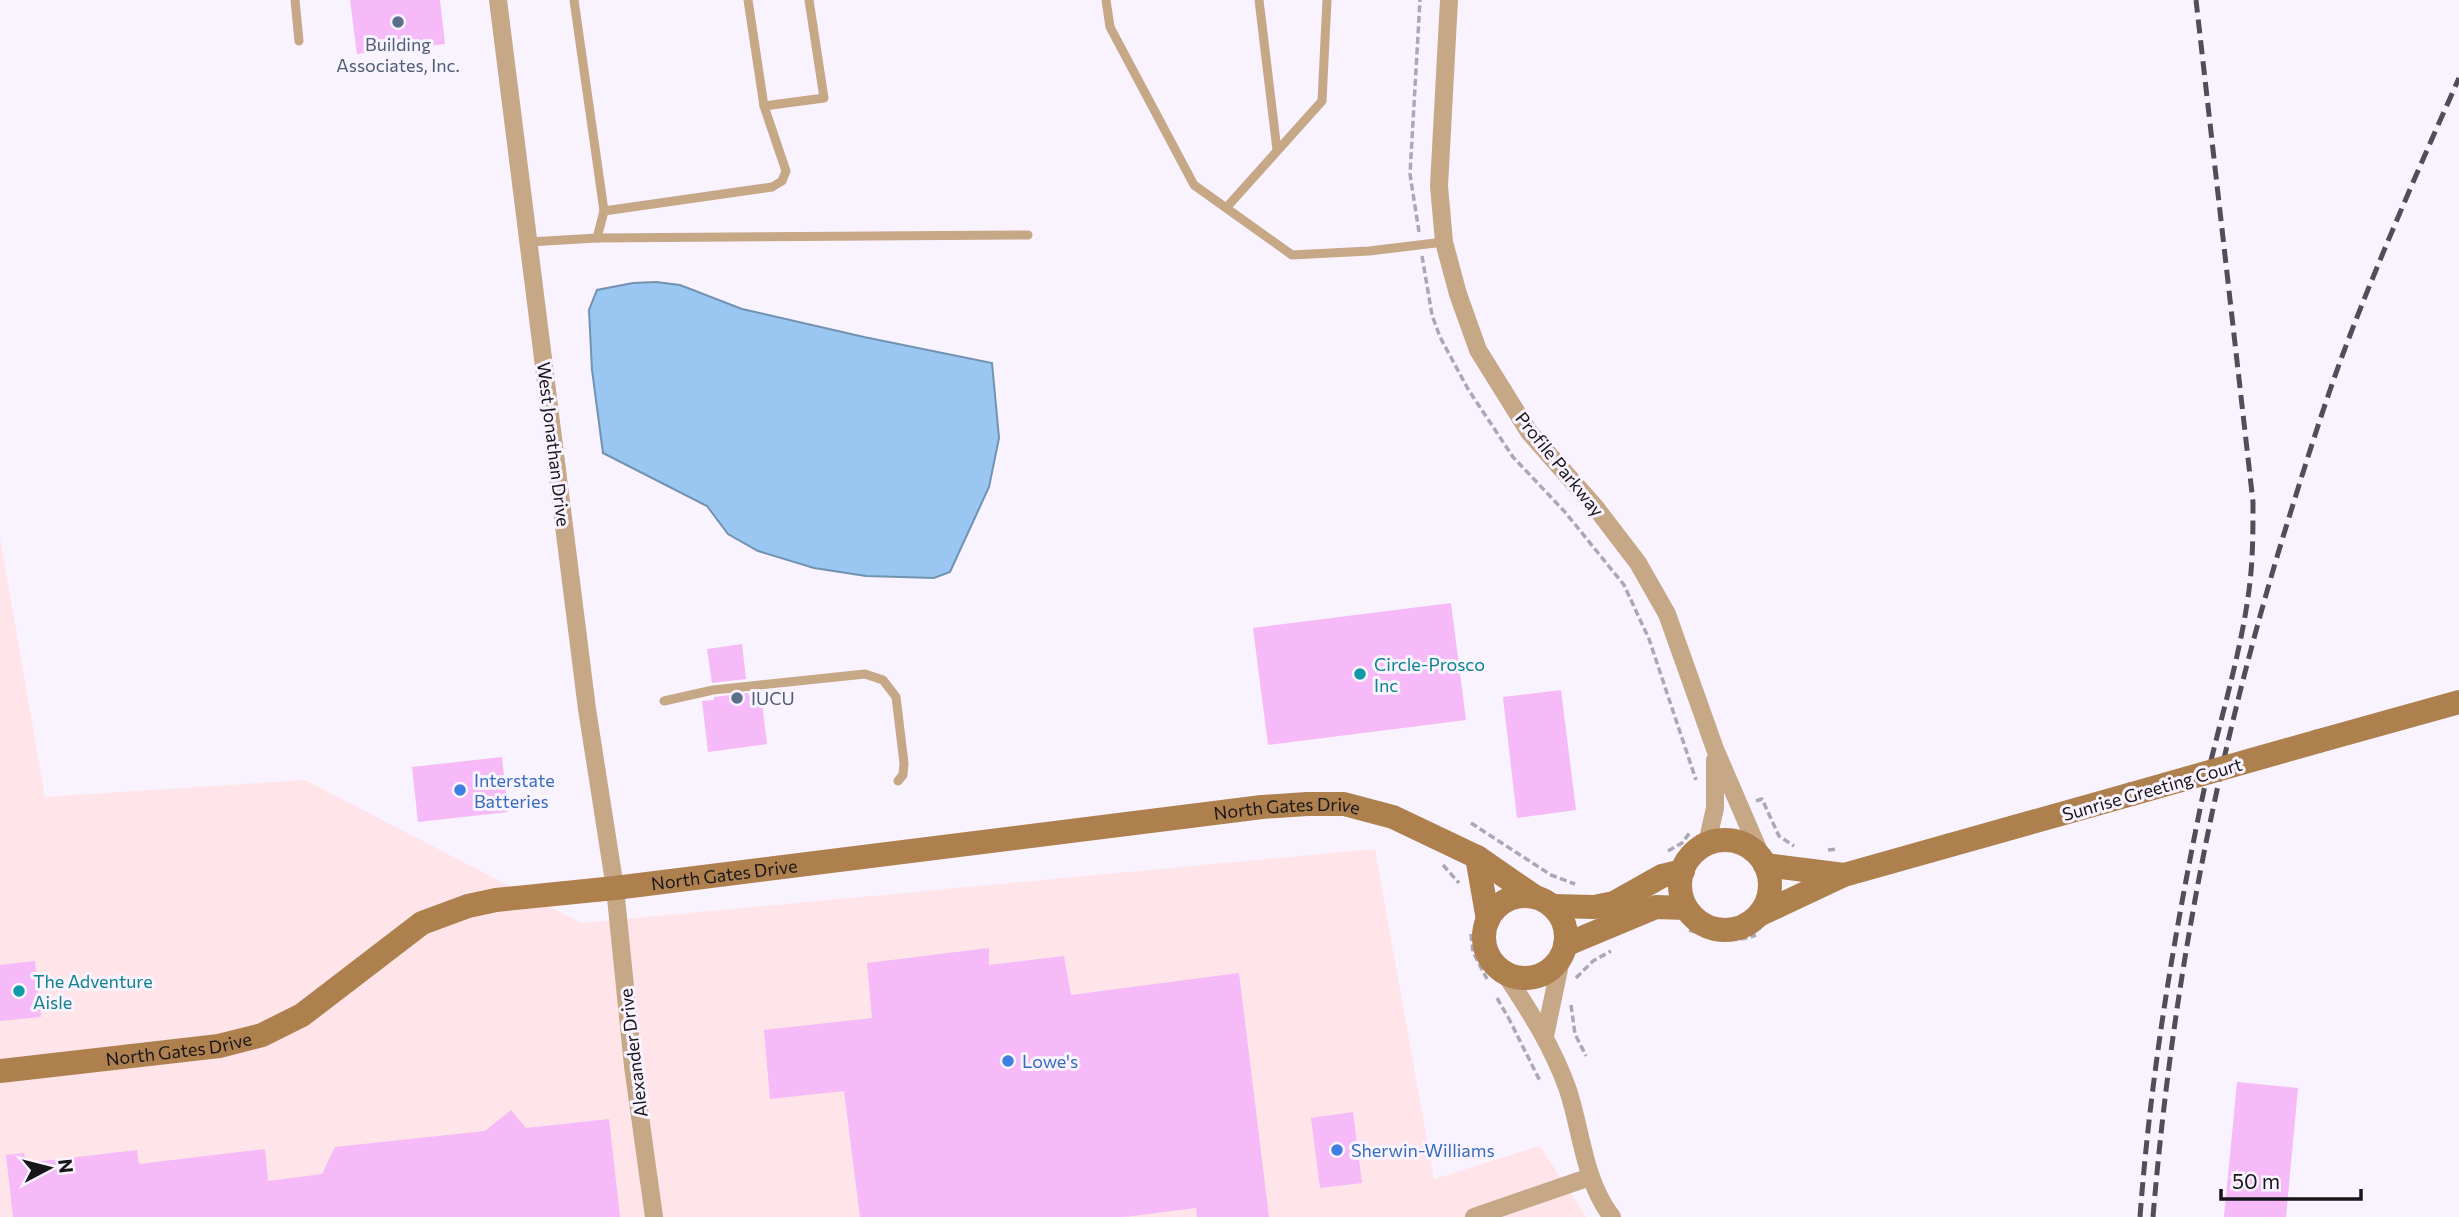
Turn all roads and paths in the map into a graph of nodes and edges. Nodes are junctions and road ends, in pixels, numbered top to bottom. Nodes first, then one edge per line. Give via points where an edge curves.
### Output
1 (295, 0) edge
2 (498, 0) edge
3 (574, 0) edge
4 (748, 0) edge
5 (809, 0) edge
6 (1106, 0) edge
7 (1259, 0) edge
8 (1327, 0) edge
9 (1420, 0) edge
10 (1449, 0) edge
11 (299, 41) dead end
12 (764, 106) junction
13 (1277, 150) junction
14 (1413, 198) dead end
15 (1226, 208) junction
16 (604, 211) junction
17 (1028, 235) dead end
18 (597, 238) junction
19 (528, 242) junction
20 (1444, 242) junction
21 (1430, 301) dead end
22 (664, 701) dead end
23 (2459, 702) edge
24 (1715, 749) junction
25 (1696, 780) dead end
26 (898, 781) dead end
27 (1756, 801) dead end
28 (1471, 823) dead end
29 (1700, 835) junction
30 (1800, 848) dead end
31 (1838, 849) dead end
32 (1818, 850) dead end
33 (1658, 856) dead end
34 (1477, 857) junction
35 (1763, 862) junction
36 (1442, 864) dead end
37 (1683, 871) junction
38 (1844, 875) junction
39 (1577, 884) dead end
40 (1463, 887) dead end
41 (615, 888) junction
42 (1544, 902) junction
43 (1685, 918) junction
44 (1761, 923) junction
45 (1479, 924) junction
46 (1563, 950) junction
47 (1613, 950) dead end
48 (1495, 980) junction
49 (1573, 985) dead end
50 (1569, 996) dead end
51 (1514, 1013) dead end
52 (1508, 1017) junction
53 (1545, 1036) junction
54 (1586, 1056) dead end
55 (0, 1071) edge
56 (1540, 1081) dead end
57 (1590, 1177) junction
58 (654, 1217) edge
59 (1474, 1217) edge
60 (1612, 1217) edge

1 - 11 lane
2 - 19 street, West Jonathan Drive
3 - 16 lane
4 - 12 lane
5 - 12 lane via 824,98
6 - 15 lane via 1110,27 1194,185
7 - 13 lane
8 - 13 lane via 1322,101
9 - 14 path via 1410,174
10 - 20 street, Profile Parkway via 1439,175
12 - 16 lane via 786,171 782,181 772,187
13 - 15 lane
15 - 20 lane via 1292,255
16 - 18 lane
17 - 18 lane
18 - 19 lane
19 - 41 street, West Jonathan Drive via 587,709
20 - 24 street, Profile Parkway via 1478,350 1529,432 1638,563 1667,614
21 - 25 path via 1440,337 1513,457 1624,585 1649,639
22 - 26 lane via 713,690 865,674 883,680 896,697 904,763
23 - 38 street, Sunrise Greeting Court, bridge
24 - 29 street, Profile Parkway via 1715,808
24 - 35 street, Profile Parkway
27 - 30 path via 1762,799 1779,836
28 - 39 path via 1551,875
29 - 33 path
29 - 35 street via 1737,841
29 - 37 street
31 - 32 path
34 - 41 street, North Gates Drive via 1382,814 1345,804 1307,804
34 - 42 street, North Gates Drive
34 - 45 street
35 - 38 street, Sunrise Greeting Court
35 - 44 street via 1771,886
36 - 40 path
37 - 42 street via 1662,876 1614,903 1594,907
37 - 43 street
38 - 44 street, Sunrise Greeting Court
41 - 55 street, North Gates Drive via 496,900 422,923 302,1015 243,1041
41 - 58 street, Alexander Drive
42 - 45 street via 1524,896 1502,903
42 - 46 street via 1564,924
43 - 44 street via 1721,931
43 - 44 path via 1711,938 1731,940 1751,937
43 - 46 street via 1656,907
45 - 48 street
45 - 48 path via 1473,952
46 - 48 street via 1543,974
46 - 53 street
47 - 49 path via 1578,974
48 - 52 path
48 - 53 street
50 - 54 path via 1575,1034
51 - 52 path
52 - 56 path
53 - 57 street via 1568,1089
57 - 59 street
57 - 60 street

